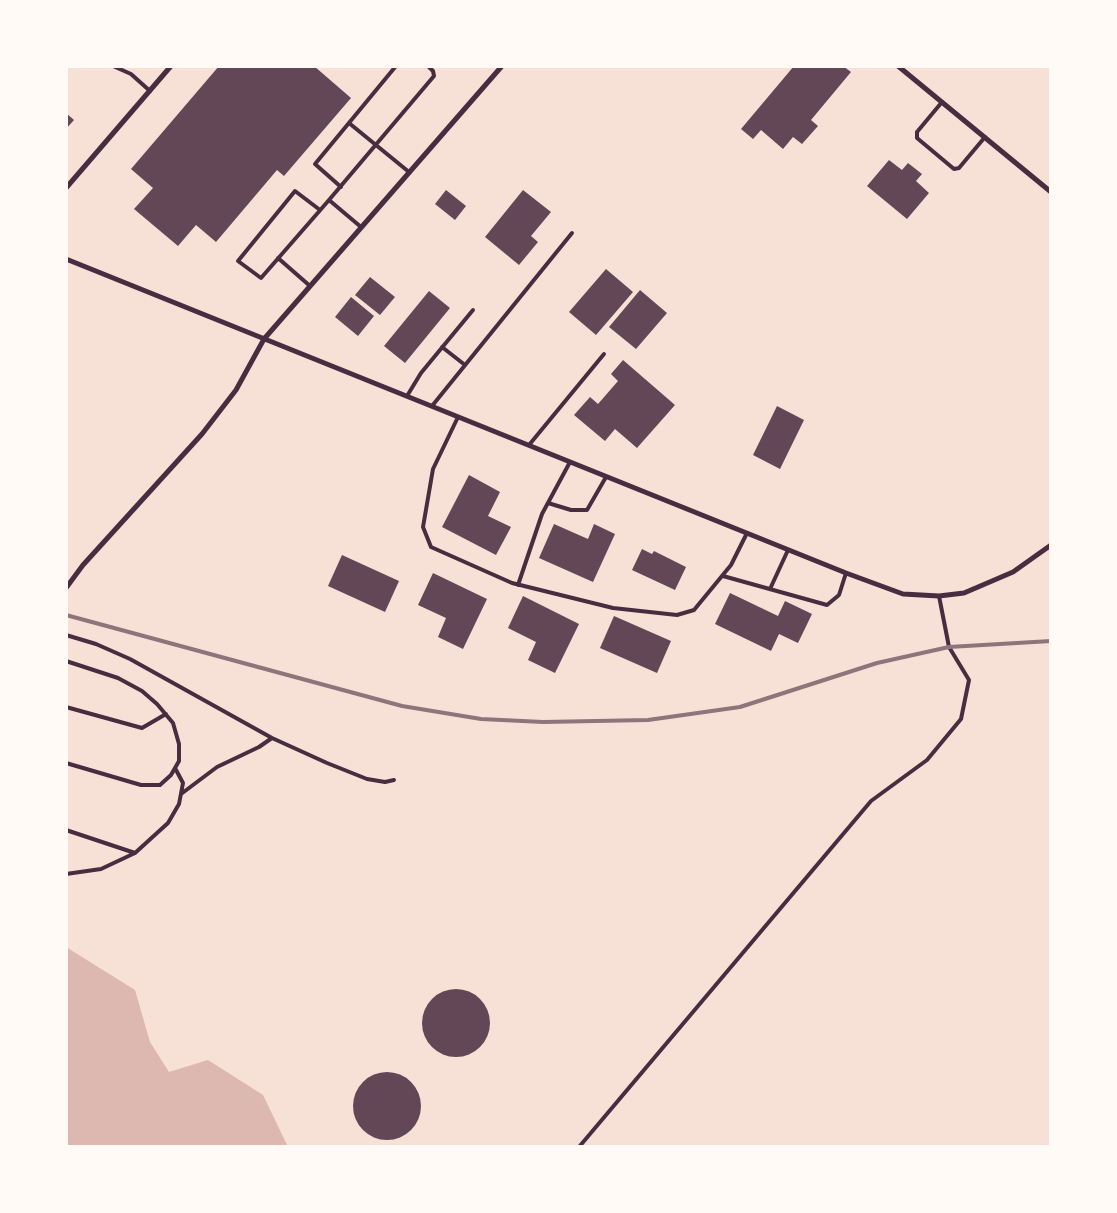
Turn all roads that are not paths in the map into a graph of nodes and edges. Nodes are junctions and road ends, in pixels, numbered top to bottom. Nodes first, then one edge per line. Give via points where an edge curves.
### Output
1 (113, 66) edge
2 (396, 66) edge
3 (428, 66) edge
4 (502, 66) edge
5 (898, 66) edge
6 (168, 67) edge
7 (150, 91) junction
8 (942, 102) junction
9 (348, 123) junction
10 (985, 137) junction
11 (376, 145) junction
12 (409, 172) junction
13 (341, 187) junction
14 (66, 188) edge
15 (1051, 192) edge
16 (329, 200) junction
17 (320, 210) junction
18 (361, 227) junction
19 (572, 233) dead end
20 (278, 258) junction
21 (66, 259) edge
22 (310, 286) junction
23 (473, 310) dead end
24 (264, 339) junction
25 (442, 347) junction
26 (604, 354) dead end
27 (465, 365) junction
28 (406, 396) junction
29 (432, 406) junction
30 (458, 417) junction
31 (529, 445) junction
32 (570, 462) junction
33 (606, 477) junction
34 (548, 503) junction
35 (747, 533) junction
36 (1051, 545) edge
37 (788, 550) junction
38 (846, 573) junction
39 (723, 576) junction
40 (518, 585) junction
41 (66, 588) edge
42 (770, 589) junction
43 (939, 596) junction
44 (66, 635) edge
45 (66, 661) edge
46 (66, 707) edge
47 (166, 714) junction
48 (272, 738) junction
49 (66, 763) edge
50 (175, 768) junction
51 (394, 780) dead end
52 (181, 794) junction
53 (66, 830) edge
54 (136, 853) junction
55 (66, 874) edge
56 (579, 1147) edge

1 - 7 lane via 130,74
2 - 9 lane
3 - 11 lane via 434,76
4 - 12 street
5 - 8 street
6 - 7 street
7 - 14 street
8 - 10 street
8 - 10 lane via 917,132 917,138 954,170
9 - 11 lane
9 - 13 lane via 315,164
10 - 15 street
11 - 12 lane
11 - 13 lane
12 - 18 street
13 - 16 lane
16 - 17 lane
16 - 18 lane
17 - 20 lane
17 - 20 lane via 295,191 238,261 261,278
18 - 22 street
19 - 27 lane
20 - 22 lane
21 - 24 street
22 - 24 street
23 - 25 lane
24 - 28 street
24 - 41 street via 236,390 202,434
25 - 27 lane
25 - 28 lane
26 - 31 lane
27 - 29 lane
28 - 29 street
29 - 30 street
30 - 31 street
30 - 40 lane via 433,470 422,527 431,547
31 - 32 street
32 - 33 street
32 - 34 lane
33 - 34 lane via 587,510 571,510
33 - 35 street
34 - 40 lane
35 - 37 street
35 - 39 lane
36 - 43 street via 990,584 964,593
37 - 38 street
37 - 42 lane
38 - 42 lane via 839,595 827,605
38 - 43 street via 903,594
39 - 40 lane via 694,610 677,615 613,608
39 - 42 lane
43 - 56 lane via 949,647 969,680 961,719 927,760 871,801
44 - 48 lane via 130,659
45 - 47 lane via 118,678 142,691
46 - 47 lane via 142,728
47 - 50 lane via 173,723 179,744 179,761
48 - 51 lane via 367,779
48 - 52 lane via 217,767
49 - 50 lane via 141,785 160,785
50 - 52 lane via 183,783
52 - 54 lane via 168,823
53 - 54 lane
54 - 55 lane via 101,869

